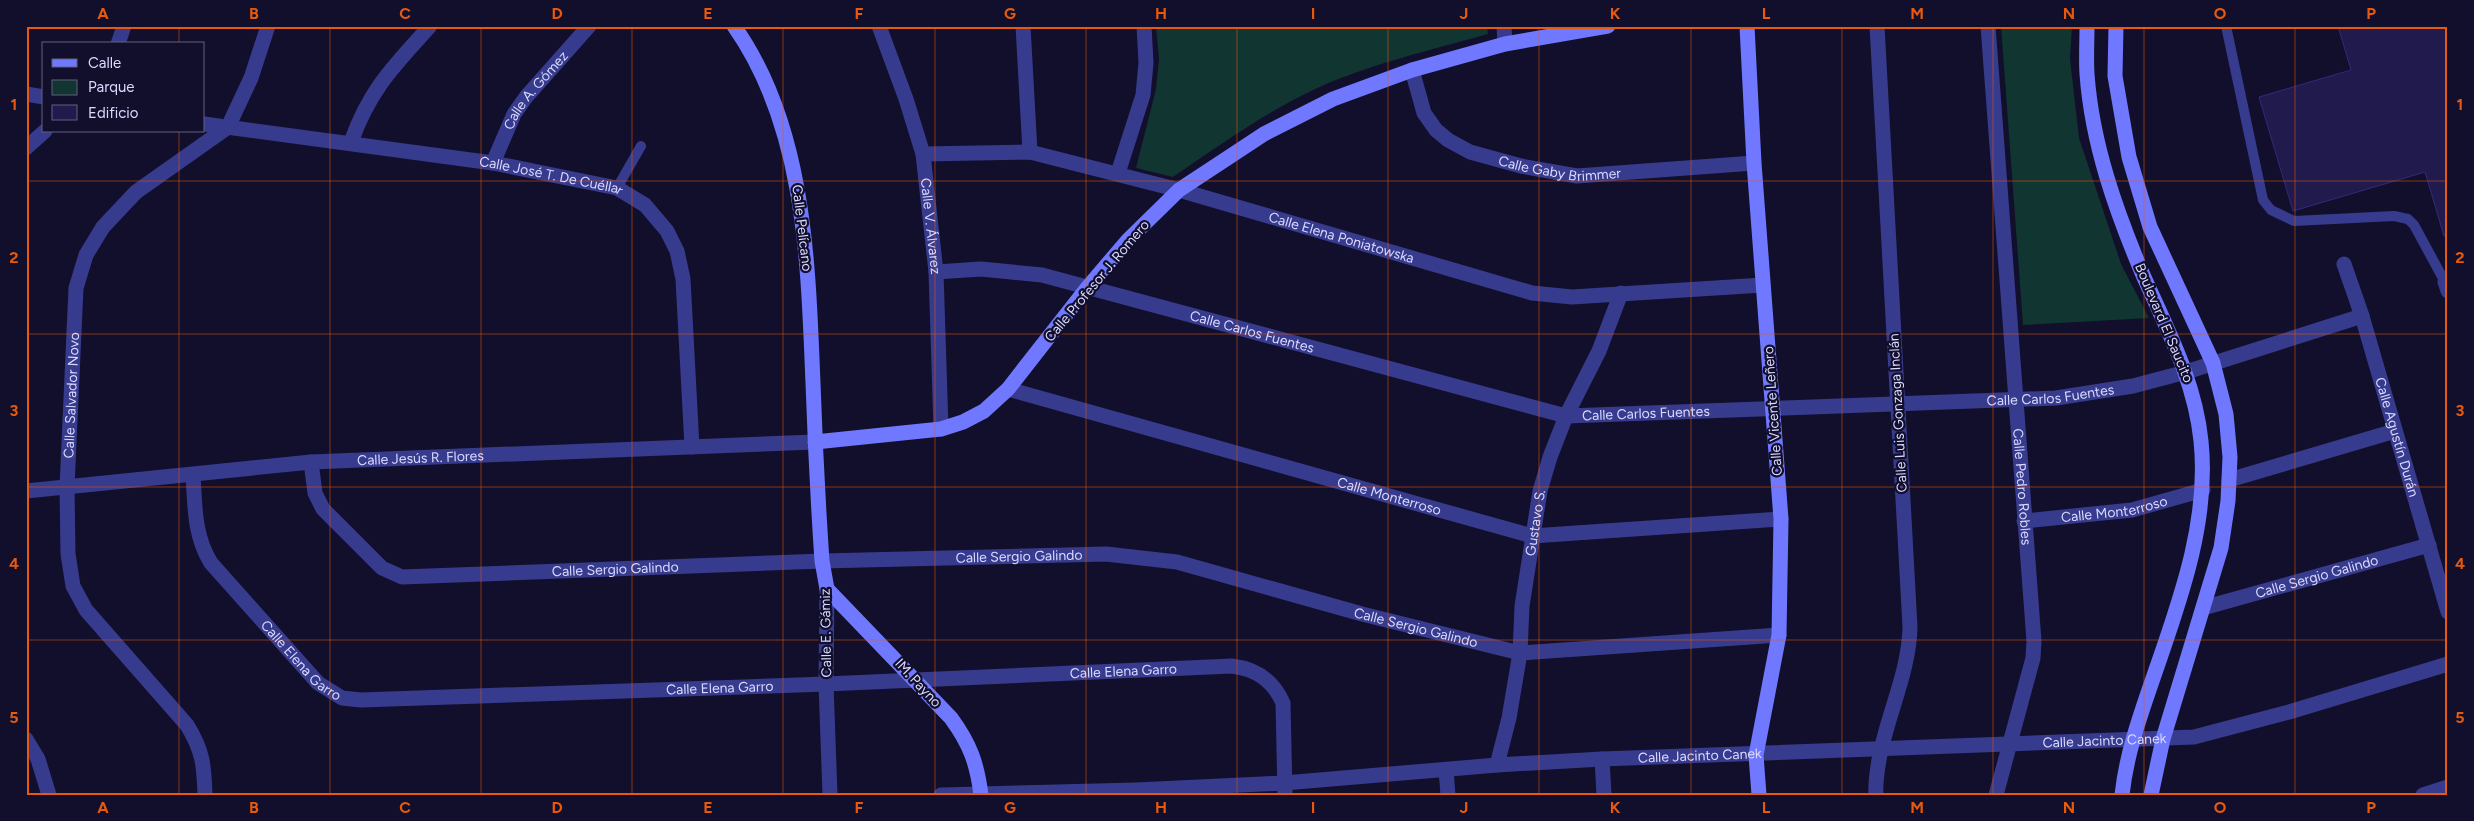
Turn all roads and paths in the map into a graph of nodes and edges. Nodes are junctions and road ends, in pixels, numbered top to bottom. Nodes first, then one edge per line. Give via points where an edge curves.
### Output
1 (124, 26) edge
2 (268, 26) edge
3 (430, 26) edge
4 (590, 26) edge
5 (734, 26) edge
6 (1023, 26) edge
7 (1144, 26) edge
8 (1504, 26) edge
9 (1608, 26) edge
10 (1748, 26) edge
11 (1877, 26) edge
12 (1988, 26) edge
13 (2087, 26) edge
14 (2116, 26) edge
15 (2226, 26) edge
16 (881, 27) edge
17 (119, 42) edge
18 (1505, 44) junction
19 (1412, 70) junction
20 (26, 94) edge
21 (42, 97) edge
22 (205, 124) edge
23 (228, 128) junction
24 (44, 132) edge
25 (351, 142) junction
26 (641, 146) dead end
27 (26, 148) edge
28 (1030, 152) junction
29 (923, 154) junction
30 (493, 163) junction
31 (1754, 163) junction
32 (1118, 173) junction
33 (617, 188) junction
34 (1179, 190) junction
35 (2344, 264) dead end
36 (936, 272) junction
37 (1763, 285) junction
38 (2447, 287) edge
39 (1087, 288) junction
40 (1621, 293) junction
41 (2362, 316) junction
42 (2213, 363) junction
43 (2186, 372) junction
44 (1008, 389) junction
45 (2015, 401) junction
46 (1898, 405) junction
47 (1774, 410) junction
48 (1566, 416) junction
49 (941, 429) junction
50 (2395, 430) junction
51 (815, 442) junction
52 (692, 447) junction
53 (311, 462) junction
54 (193, 475) junction
55 (2229, 480) junction
56 (67, 487) junction
57 (2203, 490) junction
58 (26, 491) edge
59 (1781, 519) junction
60 (2024, 521) junction
61 (1532, 536) junction
62 (2429, 545) junction
63 (822, 561) junction
64 (827, 590) junction
65 (2203, 608) junction
66 (2448, 612) edge
67 (1779, 635) junction
68 (1520, 653) junction
69 (2448, 664) edge
70 (917, 680) junction
71 (826, 684) junction
72 (26, 738) edge
73 (2132, 739) junction
74 (2163, 739) junction
75 (2009, 744) junction
76 (1882, 748) junction
77 (1756, 755) junction
78 (1602, 759) junction
79 (1497, 765) junction
80 (1446, 770) junction
81 (2448, 787) edge
82 (1284, 789) edge
83 (1136, 792) edge
84 (981, 794) edge
85 (49, 795) edge
86 (205, 795) edge
87 (830, 795) edge
88 (941, 795) edge
89 (1448, 795) edge
90 (1604, 795) edge
91 (1759, 795) edge
92 (1876, 795) edge
93 (1996, 795) edge
94 (2122, 795) edge
95 (2151, 795) edge
96 (2423, 795) edge

1 - 17 street
2 - 23 street via 251,78
3 - 25 street via 385,75 361,113
4 - 30 street, Calle A. Gómez via 526,97 514,114
5 - 51 street, Calle Pelícano via 770,94 794,171 810,296
6 - 28 street
7 - 32 street via 1146,63 1143,95
8 - 18 street
9 - 18 street, Calle Profesor J. Romero
10 - 31 street, Calle Vicente Leñero
11 - 46 street, Calle Luis Gonzaga Inclán
12 - 45 street, Calle Pedro Robles
13 - 43 street, Boulevard El Saucito via 2087,74 2097,143 2123,225
14 - 42 street, Boulevard El Saucito via 2115,76 2129,157 2140,198 2167,266
15 - 38 lane via 2263,200 2271,210 2294,221 2394,216 2408,219
16 - 29 street, Calle V. Álvarez
18 - 19 street, Calle Profesor J. Romero
19 - 31 street, Calle Gaby Brimmer via 1424,113 1436,130 1470,152 1521,166 1577,176
19 - 34 street, Calle Profesor J. Romero via 1333,100 1264,134
20 - 21 street
22 - 23 street, Calle José T. De Cuéllar
23 - 25 street, Calle José T. De Cuéllar
23 - 56 street, Calle Salvador Novo via 136,192 102,228 86,255 76,288
24 - 27 street
25 - 30 street, Calle José T. De Cuéllar
26 - 33 lane
28 - 29 street, Calle Elena Poniatowska
28 - 32 street, Calle Elena Poniatowska
29 - 36 street, Calle V. Álvarez
30 - 33 street, Calle José T. De Cuéllar
31 - 37 street, Calle Vicente Leñero
32 - 34 street, Calle Elena Poniatowska
33 - 52 street, Calle José T. De Cuéllar via 645,205 667,232 677,251 683,279
34 - 39 street, Calle Profesor J. Romero via 1128,240
34 - 40 street, Calle Elena Poniatowska via 1532,293 1572,297
35 - 41 street, Calle Agustín Durán
36 - 39 street, Calle Carlos Fuentes via 1011,270
36 - 49 street, Calle V. Álvarez
37 - 40 street, Calle Elena Poniatowska
37 - 47 street, Calle Vicente Leñero
39 - 44 street, Calle Profesor J. Romero
39 - 48 street, Calle Carlos Fuentes
40 - 48 street, Gustavo S. via 1599,352
41 - 42 street, Calle Carlos Fuentes
41 - 50 street, Calle Agustín Durán
42 - 43 street, Calle Carlos Fuentes
42 - 55 street, Boulevard El Saucito via 2226,414
43 - 45 street, Calle Carlos Fuentes via 2133,386
43 - 57 street, Boulevard El Saucito via 2201,441
44 - 49 street, Calle Profesor J. Romero via 984,411
44 - 61 street, Calle Monterroso
45 - 46 street, Calle Carlos Fuentes
45 - 60 street, Calle Pedro Robles
46 - 47 street, Calle Carlos Fuentes
46 - 76 street, Calle Luis Gonzaga Inclán via 1909,648
47 - 48 street, Calle Carlos Fuentes
47 - 59 street, Calle Vicente Leñero
48 - 61 street, Gustavo S. via 1548,466
49 - 51 street, Calle Profesor J. Romero
50 - 55 street
50 - 62 street, Calle Agustín Durán
51 - 52 street, Calle Jesús R. Flores
51 - 63 street, Calle E. Gámiz
52 - 53 street, Calle Jesús R. Flores
53 - 54 street, Calle Jesús R. Flores
53 - 63 street, Calle Sergio Galindo via 322,509 382,568 402,578
54 - 56 street, Calle Jesús R. Flores
54 - 71 street, Calle Elena Garro via 197,529 201,548 211,563 318,683 342,698 361,700
55 - 65 street, Boulevard El Saucito via 2223,540
56 - 58 street, Calle Jesús R. Flores
56 - 86 street, Calle Salvador Novo via 68,554 73,586 86,610 198,743 204,760
57 - 60 street, Calle Monterroso via 2132,510
57 - 73 street, Boulevard El Saucito via 2185,578
59 - 61 street, Calle Monterroso
59 - 67 street, Calle Vicente Leñero
60 - 75 street, Calle Pedro Robles via 2033,658
61 - 68 street, Gustavo S. via 1522,606
62 - 65 street, Calle Sergio Galindo
62 - 66 street, Calle Agustín Durán
63 - 64 street, Calle E. Gámiz
63 - 68 street, Calle Sergio Galindo via 1106,554 1144,557 1177,562 1362,614
64 - 70 street, IM. Payno
64 - 71 street, Calle E. Gámiz
65 - 74 street, Boulevard El Saucito
67 - 68 street, Calle Sergio Galindo
67 - 77 street, Calle Vicente Leñero
68 - 79 street, Gustavo S.
69 - 74 street, Calle Jacinto Canek via 2222,730 2194,737
70 - 71 street, Calle Elena Garro
70 - 82 street, Calle Elena Garro via 1232,666 1247,668 1270,683 1283,703
70 - 84 street, IM. Payno via 965,738 974,756
71 - 87 street, Calle E. Gámiz
72 - 85 street via 38,759
73 - 74 street, Calle Jacinto Canek
73 - 75 street, Calle Jacinto Canek
73 - 94 street, Boulevard El Saucito
74 - 95 street, Boulevard El Saucito
75 - 76 street, Calle Jacinto Canek
75 - 93 street, Calle Pedro Robles
76 - 77 street, Calle Jacinto Canek
76 - 92 street, Calle Luis Gonzaga Inclán
77 - 78 street, Calle Jacinto Canek
77 - 91 street, Calle Vicente Leñero
78 - 79 street, Calle Jacinto Canek
78 - 90 street
79 - 80 street, Calle Jacinto Canek
80 - 82 street, Calle Jacinto Canek
80 - 89 street
81 - 96 street
82 - 83 street, Calle Jacinto Canek
83 - 84 street, Calle Jacinto Canek
84 - 88 street, Calle Jacinto Canek

